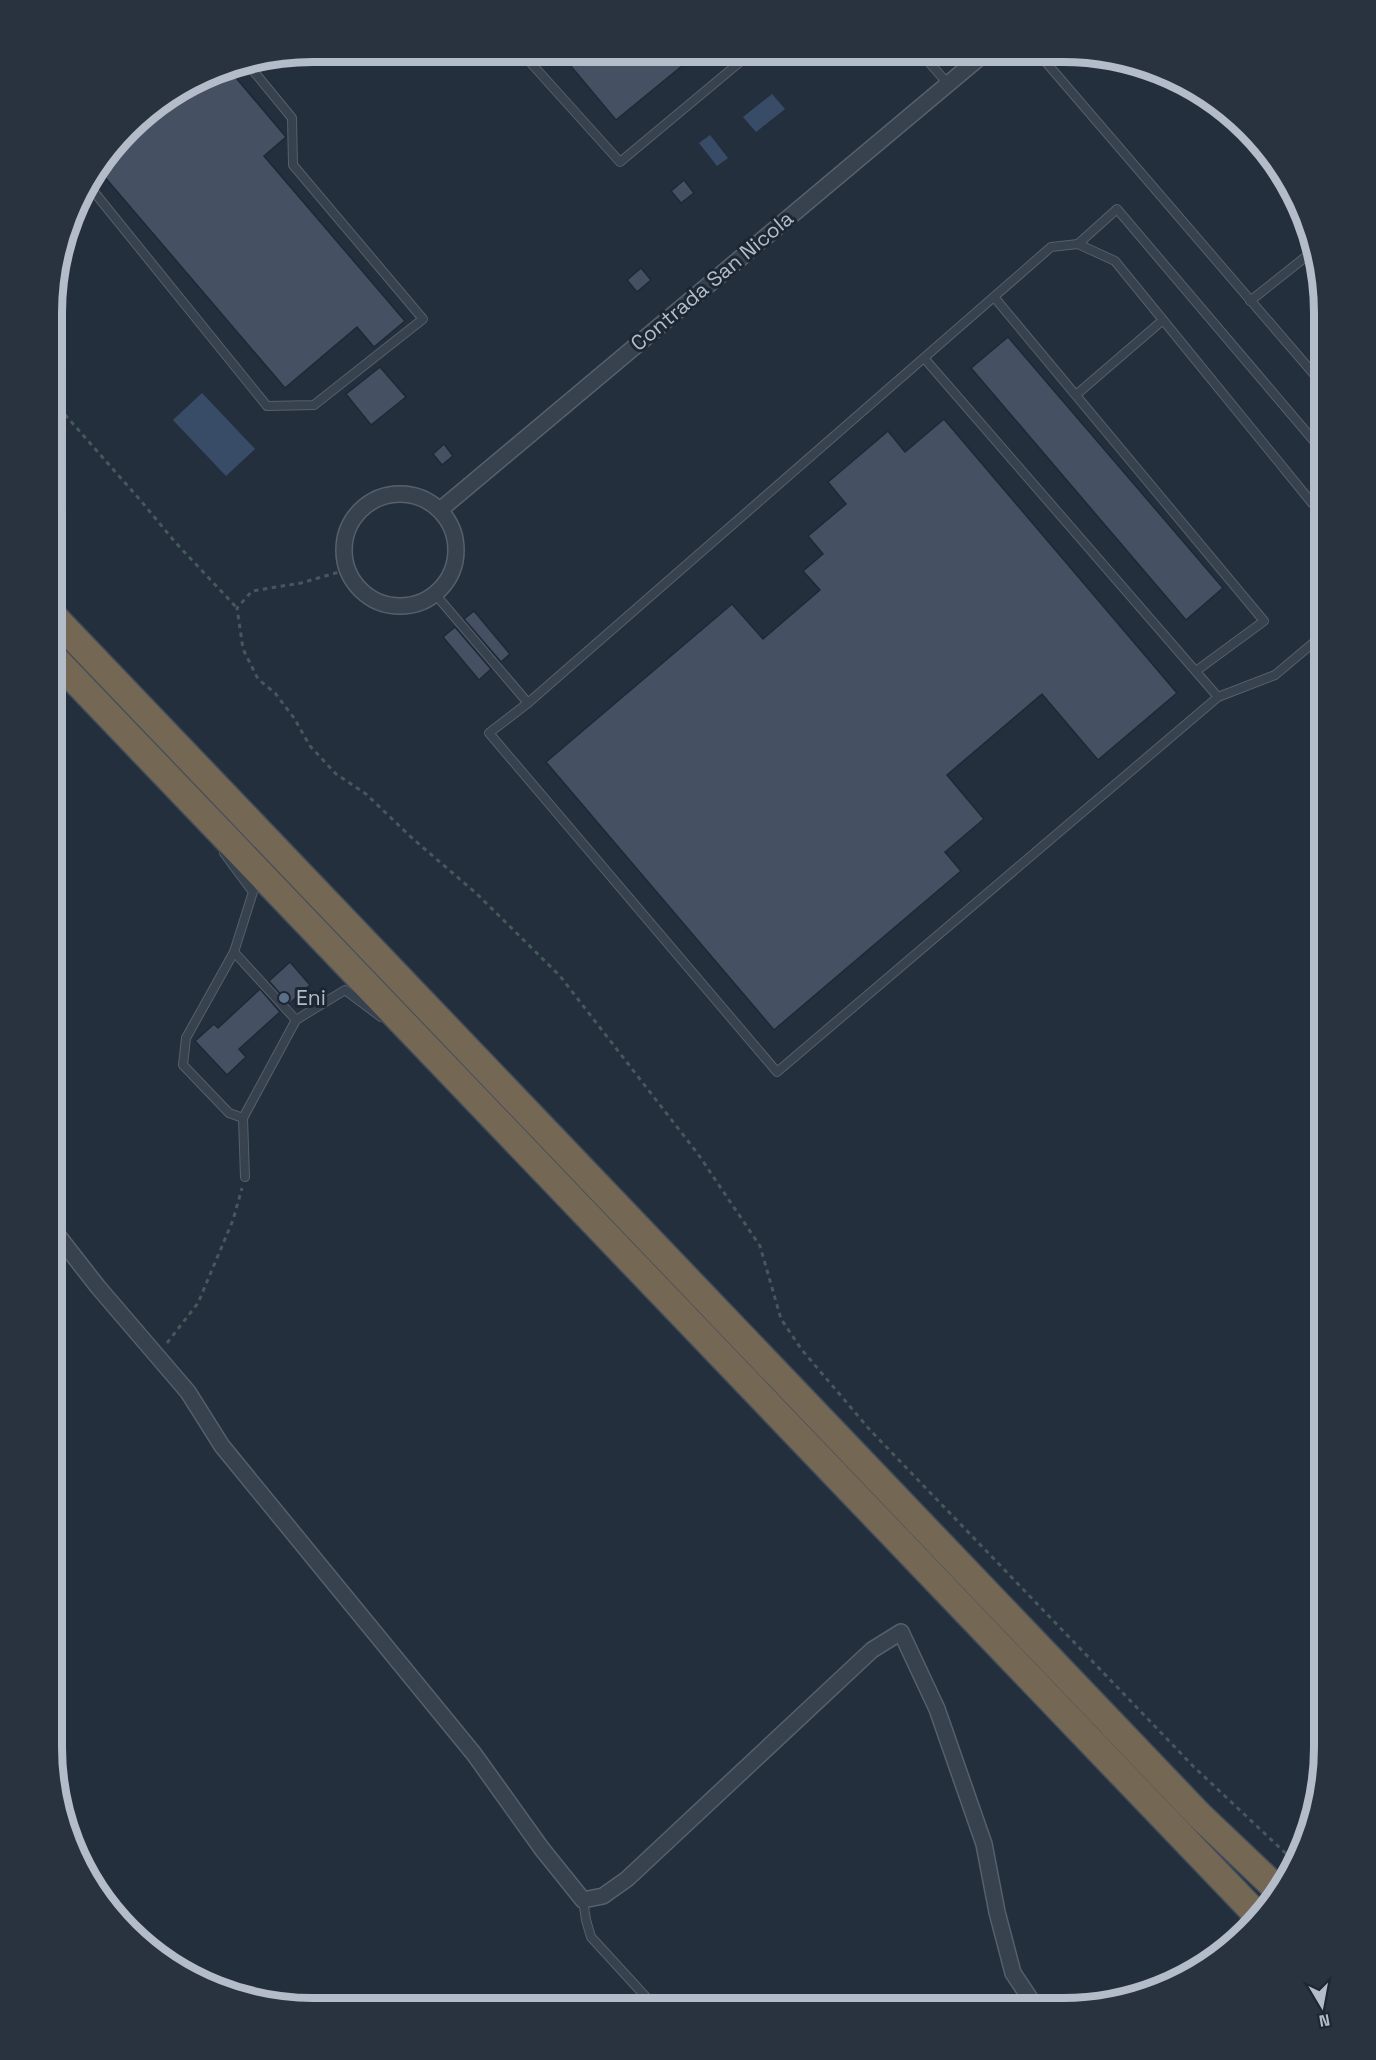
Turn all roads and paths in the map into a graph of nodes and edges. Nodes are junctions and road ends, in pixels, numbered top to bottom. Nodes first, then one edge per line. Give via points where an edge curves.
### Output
1 (531, 62) edge
2 (740, 62) edge
3 (929, 62) edge
4 (974, 62) edge
5 (1046, 62) edge
6 (252, 69) edge
7 (948, 84) junction
8 (93, 191) edge
9 (1078, 244) junction
10 (1308, 255) edge
11 (994, 297) junction
12 (1251, 301) junction
13 (1163, 320) junction
14 (924, 358) junction
15 (1314, 374) edge
16 (1077, 394) junction
17 (62, 410) edge
18 (1314, 441) edge
19 (1314, 505) edge
20 (440, 510) junction
21 (346, 570) junction
22 (435, 594) junction
23 (237, 608) junction
24 (62, 625) edge
25 (1314, 642) edge
26 (62, 666) edge
27 (1196, 671) junction
28 (1218, 696) junction
29 (528, 703) junction
30 (159, 768) junction
31 (203, 825) dead end
32 (217, 844) dead end
33 (234, 952) junction
34 (296, 1020) junction
35 (437, 1058) junction
36 (243, 1118) junction
37 (245, 1176) joint
38 (62, 1241) edge
39 (157, 1356) junction
40 (1290, 1857) edge
41 (1273, 1885) edge
42 (583, 1900) junction
43 (1254, 1911) edge
44 (647, 1998) edge
45 (1030, 1998) edge

1 - 2 lane via 620,162
3 - 7 lane
4 - 7 street, Contrada San Nicola
5 - 12 lane
6 - 8 lane via 292,118 293,165 423,319 314,405 267,406
7 - 20 street, Contrada San Nicola
9 - 11 lane via 1051,247
9 - 13 lane via 1115,261
9 - 18 lane via 1117,209
10 - 12 lane
11 - 14 lane
11 - 16 lane
12 - 15 lane
13 - 16 lane
13 - 19 lane
14 - 27 lane
14 - 29 lane
16 - 27 lane via 1264,621
17 - 23 path
20 - 21 street via 410,494 376,498 351,521 343,553
20 - 22 street via 454,533 456,546 452,573
21 - 22 street via 361,592 384,604 411,605
21 - 23 path via 252,591
22 - 29 lane
23 - 40 path via 243,649 258,679 275,693 310,746 336,774 366,794 477,894 560,976 698,1154 760,1246 782,1319 802,1350 870,1430 1194,1767
24 - 41 highway via 1199,1815
25 - 28 lane via 1275,675
26 - 30 highway
27 - 28 lane
28 - 29 lane via 777,1072 489,734
30 - 31 lane
30 - 35 highway
32 - 33 lane via 253,892
33 - 34 lane
33 - 36 lane via 186,1038 183,1065 229,1113
34 - 35 lane via 345,990
34 - 36 lane
35 - 43 highway
36 - 37 lane
37 - 39 path via 233,1220 198,1303
38 - 39 street
39 - 42 street via 188,1392 222,1446 474,1754
42 - 44 lane via 591,1937
42 - 45 street via 603,1896 627,1879 872,1650 901,1632 937,1709 984,1844 1013,1974

